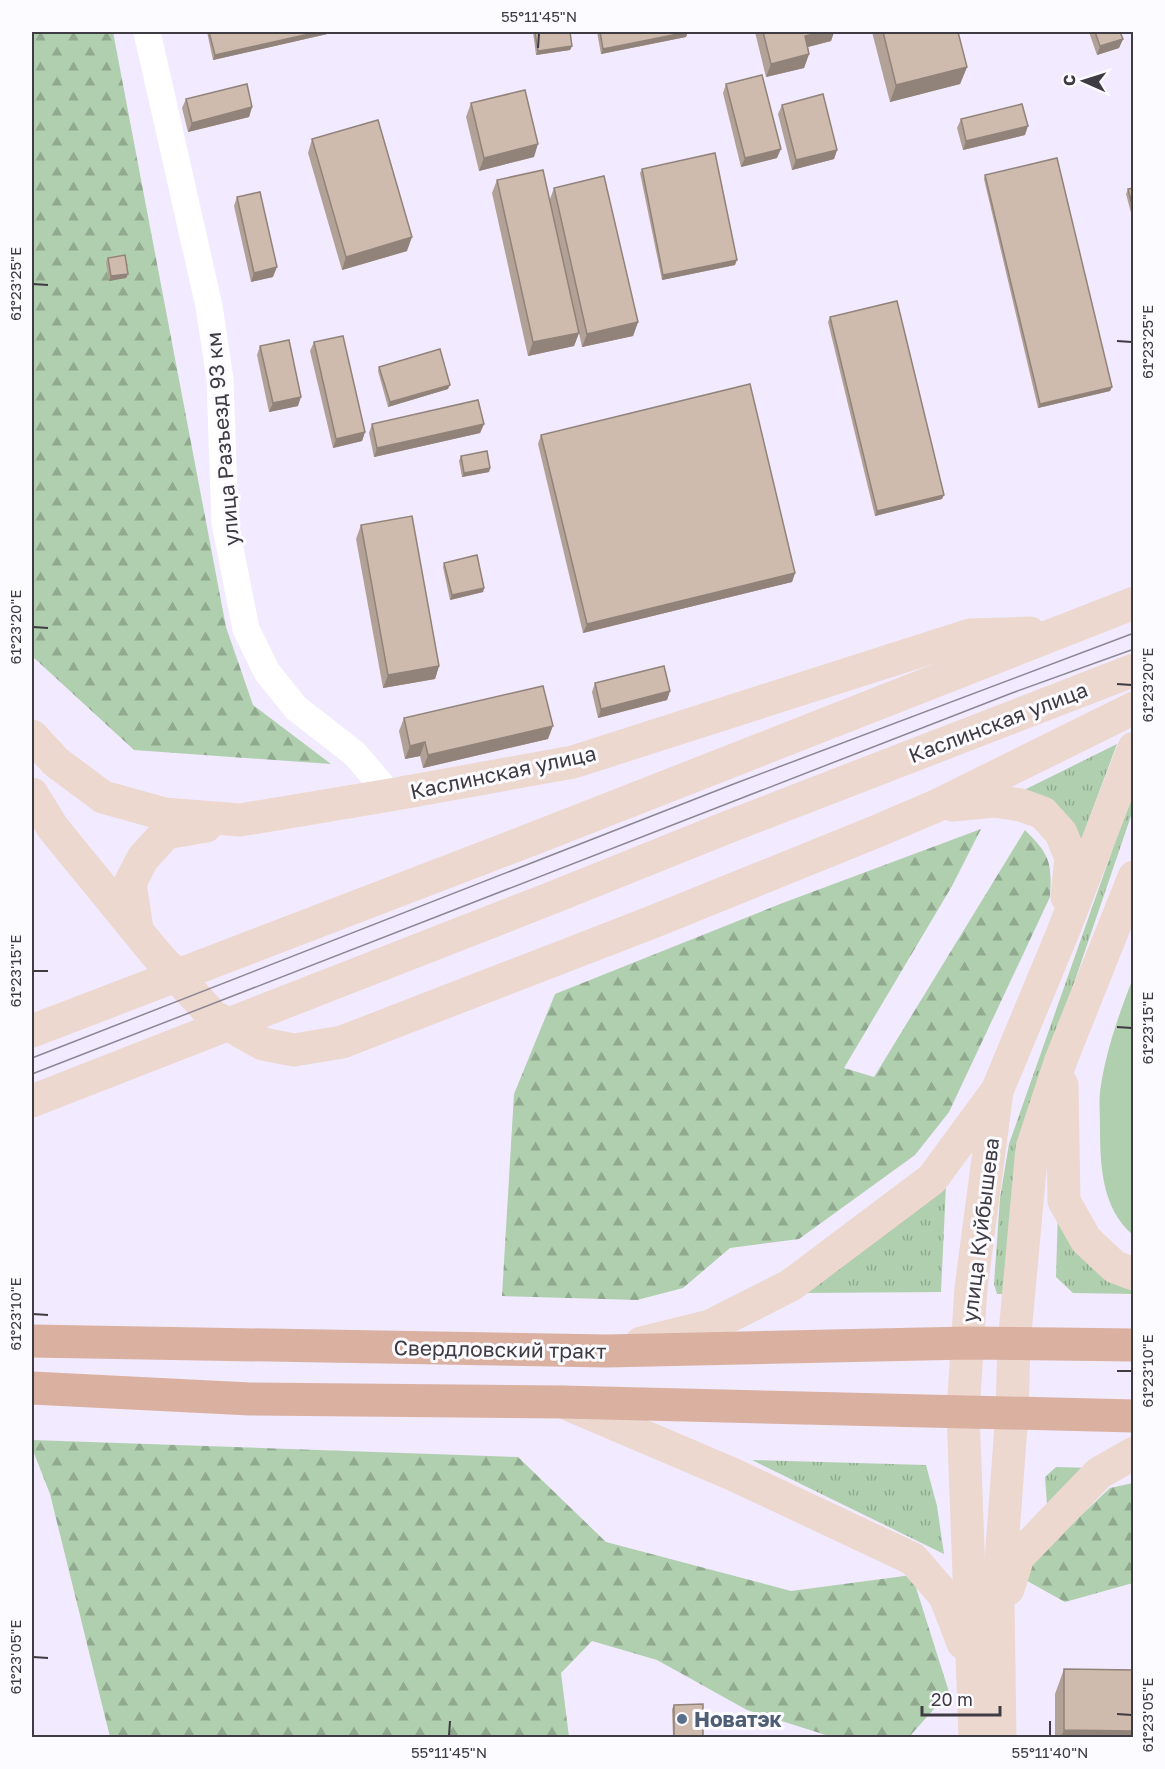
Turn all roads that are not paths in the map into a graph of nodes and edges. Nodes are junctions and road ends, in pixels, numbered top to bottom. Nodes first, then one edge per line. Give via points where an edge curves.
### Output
1 (147, 32) edge
2 (1134, 603) edge
3 (1056, 632) junction
4 (1134, 670) edge
5 (1134, 708) edge
6 (32, 736) edge
7 (1134, 748) edge
8 (32, 794) edge
9 (390, 795) junction
10 (936, 807) junction
11 (240, 820) junction
12 (1134, 877) edge
13 (137, 929) junction
14 (1063, 932) junction
15 (32, 1031) edge
16 (1061, 1060) junction
17 (997, 1091) junction
18 (32, 1101) edge
19 (1134, 1274) edge
20 (32, 1341) edge
21 (968, 1343) junction
22 (1014, 1344) junction
23 (1134, 1345) edge
24 (607, 1351) junction
25 (32, 1388) edge
26 (563, 1402) junction
27 (963, 1412) junction
28 (1012, 1413) junction
29 (1134, 1416) edge
30 (1134, 1453) edge
31 (998, 1616) junction
32 (973, 1666) junction
33 (975, 1737) edge
34 (1000, 1737) edge

1 - 9 street, улица Разъезд 93 км via 209,306 220,379 225,523 246,629 267,672 296,708 356,754
2 - 3 main road
3 - 9 main road, Каслинская улица via 970,635 573,762
3 - 15 main road
4 - 18 main road, Каслинская улица
5 - 10 main road
6 - 11 main road, Каслинская улица via 56,762 104,797 164,814
7 - 14 main road, улица Куйбышева
8 - 13 main road via 53,828
9 - 11 main road, Каслинская улица
10 - 13 main road via 342,1042 294,1050 263,1044 213,1016
10 - 14 main road via 995,801 1043,813 1061,833 1071,858
11 - 13 main road via 166,833 143,858 130,883
12 - 16 main road, улица Куйбышева
14 - 17 main road, улица Куйбышева
16 - 19 main road via 1064,1200 1086,1240 1115,1267
16 - 22 main road, улица Куйбышева via 1032,1148
17 - 21 main road, улица Куйбышева via 971,1288
17 - 24 main road via 932,1179 791,1285 710,1326
20 - 24 main road, Свердловский тракт
21 - 22 main road, Свердловский тракт
21 - 24 main road, Свердловский тракт
21 - 27 main road, улица Куйбышева
22 - 23 main road, Свердловский тракт
22 - 28 main road, улица Куйбышева
25 - 26 main road via 250,1399
26 - 27 main road
26 - 32 main road via 732,1474 913,1559 945,1596
27 - 28 main road
27 - 32 main road, улица Куйбышева
28 - 29 main road
28 - 31 main road, улица Куйбышева
30 - 31 main road via 1099,1473 1018,1557
31 - 34 main road, улица Куйбышева
32 - 33 main road, улица Куйбышева

